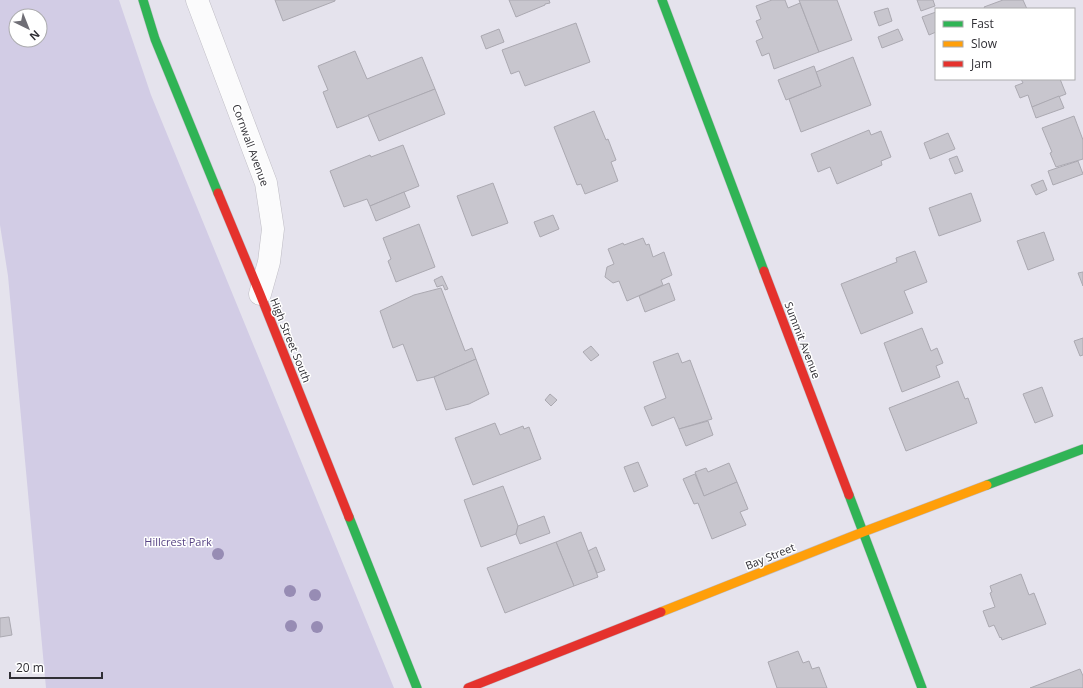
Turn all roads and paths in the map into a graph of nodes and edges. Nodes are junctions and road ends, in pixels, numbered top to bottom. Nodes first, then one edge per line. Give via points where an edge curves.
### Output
1 (143, 0) edge
2 (197, 0) edge
3 (662, 0) edge
4 (260, 294) junction
5 (1083, 449) edge
6 (863, 532) junction
7 (417, 688) edge
8 (468, 688) edge
9 (922, 688) edge

1 - 4 street, High Street South via 158,46
2 - 4 street, Cornwall Avenue via 266,183 273,229 269,262
3 - 6 street, Summit Avenue
4 - 7 street, High Street South
5 - 6 street, Bay Street
6 - 8 street, Bay Street
6 - 9 street, Summit Avenue

